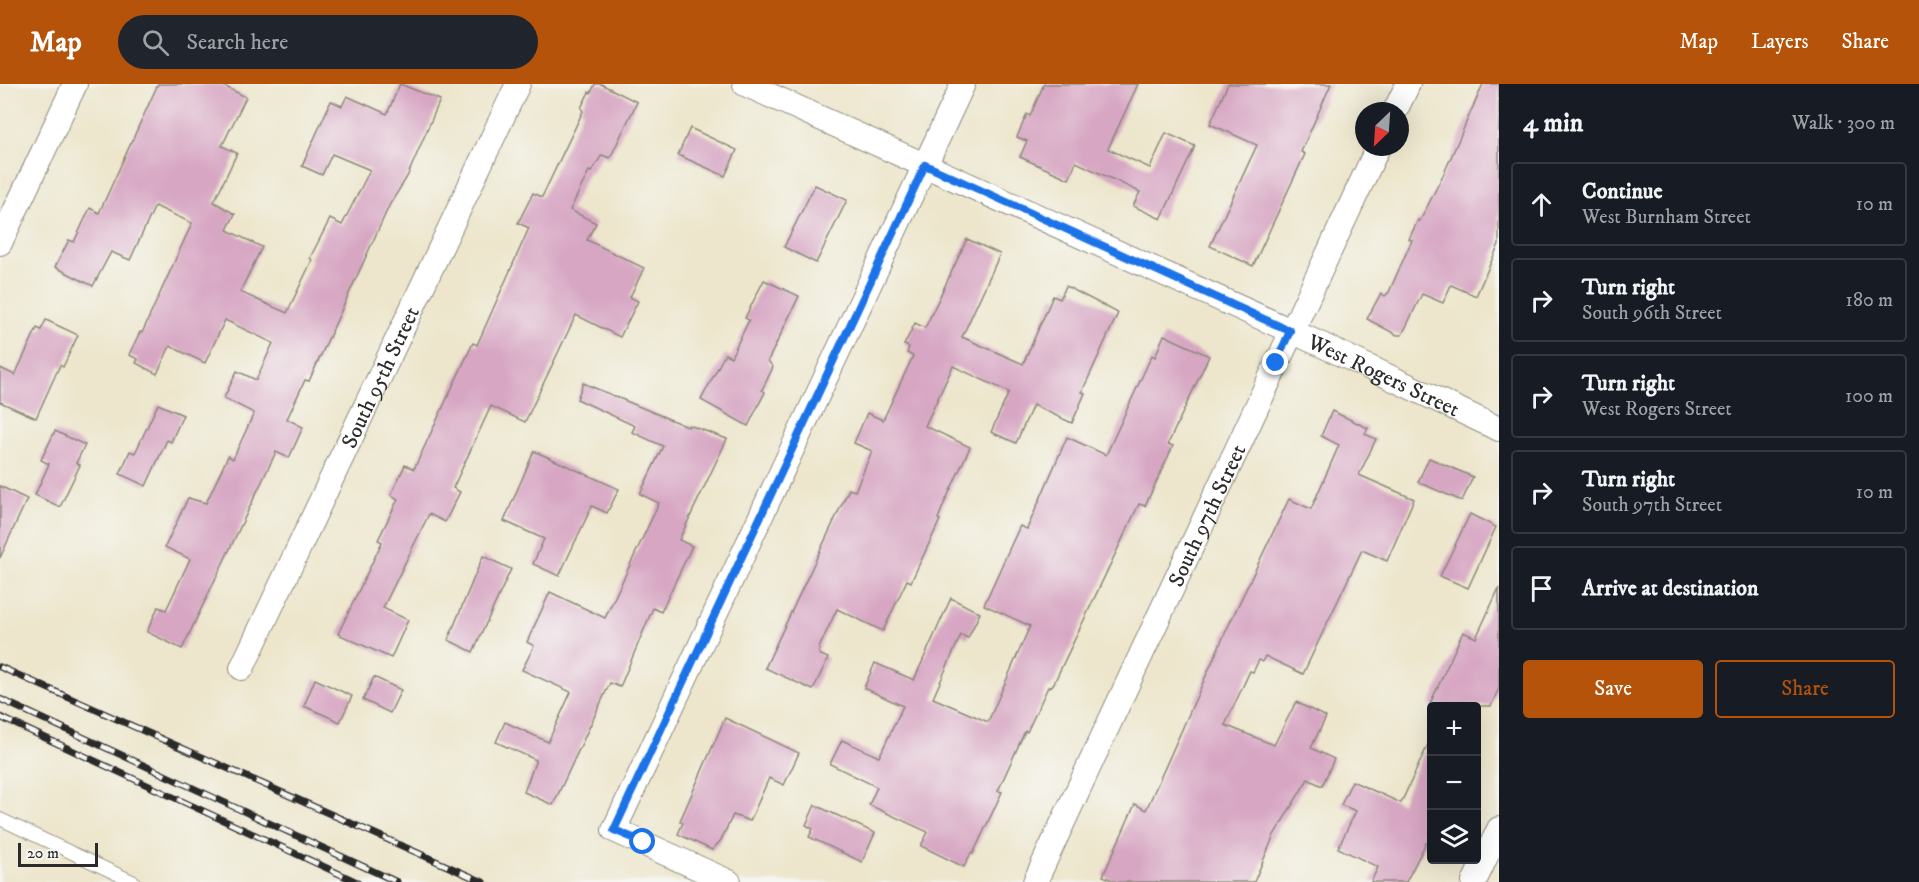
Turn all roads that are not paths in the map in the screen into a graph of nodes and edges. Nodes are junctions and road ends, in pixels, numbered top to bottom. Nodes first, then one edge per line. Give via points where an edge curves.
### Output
1 (75, 84) edge
2 (518, 84) edge
3 (745, 84) edge
4 (963, 84) edge
5 (1408, 84) edge
6 (1399, 102) edge
7 (1374, 156) edge
8 (925, 165) junction
9 (0, 243) edge
10 (1290, 331) junction
11 (1499, 429) edge
12 (242, 668) dead end
13 (0, 819) edge
14 (1499, 829) edge
15 (134, 882) edge
16 (729, 882) edge
17 (1035, 882) edge
18 (1474, 882) edge

1 - 9 street
2 - 12 street, South 95th Street
3 - 8 street, West Rogers Street
4 - 8 street
5 - 6 street
7 - 10 street, South 97th Street
8 - 10 street, West Rogers Street
8 - 16 street via 614,830
10 - 11 street, West Rogers Street
10 - 17 street, South 97th Street
13 - 15 lane
14 - 18 street

